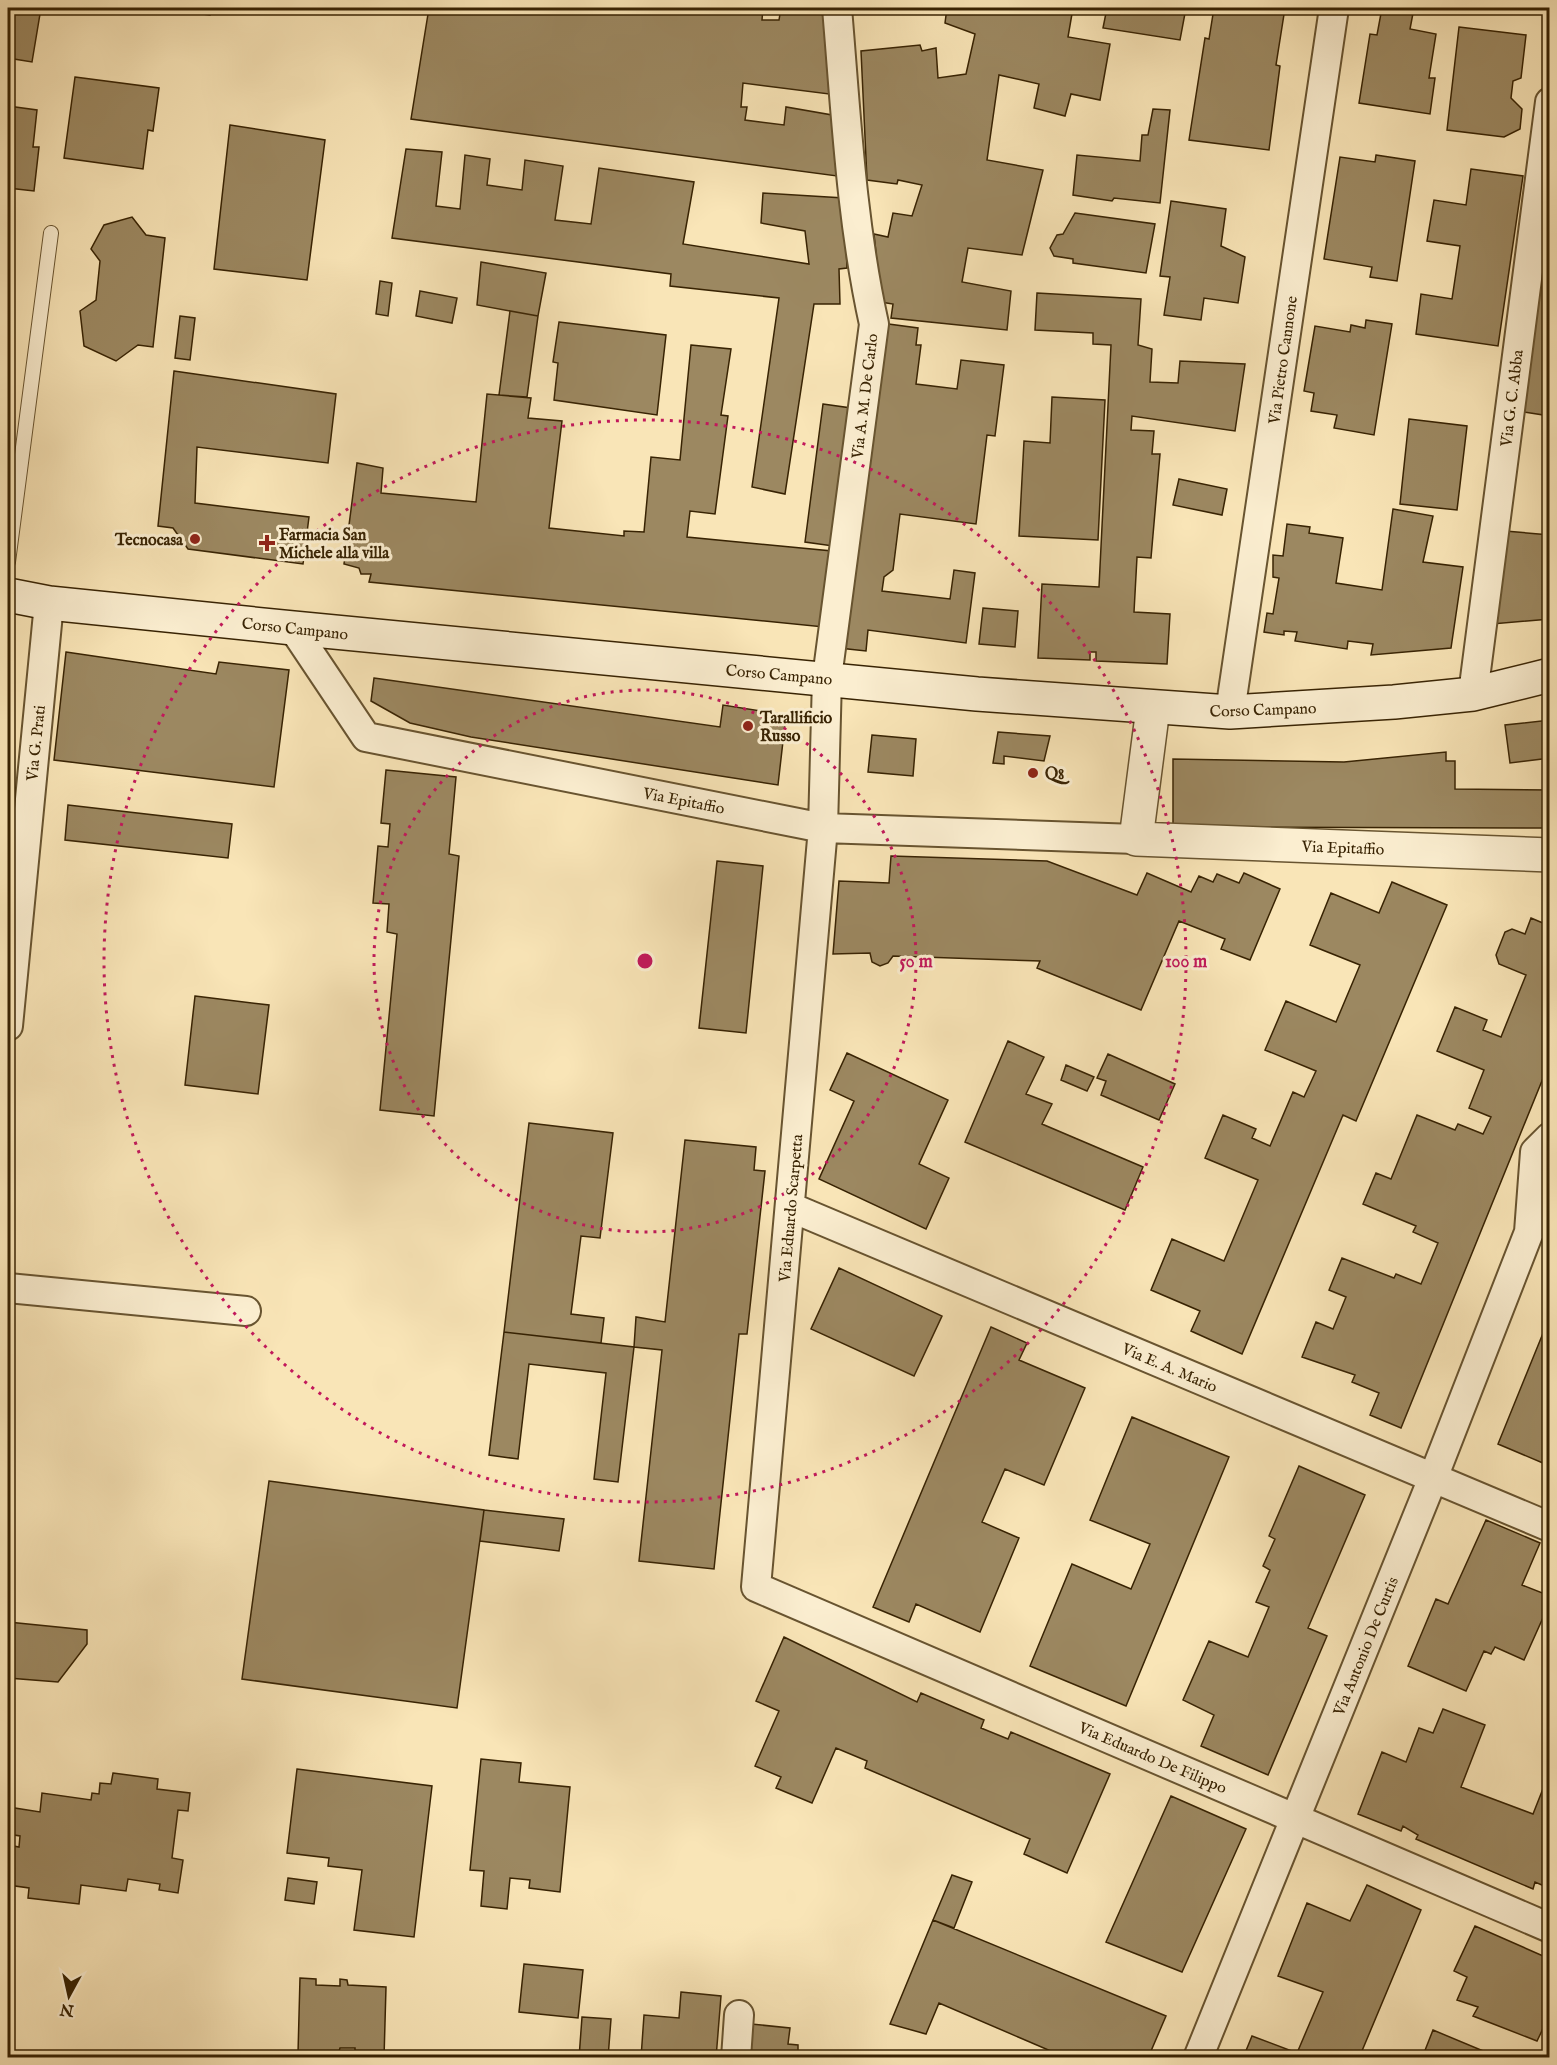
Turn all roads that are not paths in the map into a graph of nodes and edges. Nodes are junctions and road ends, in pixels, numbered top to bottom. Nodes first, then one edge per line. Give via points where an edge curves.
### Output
1 (837, 8) edge
2 (1334, 8) edge
3 (1550, 102) edge
4 (51, 233) dead end
5 (8, 562) edge
6 (8, 595) edge
7 (49, 603) junction
8 (293, 628) junction
9 (1550, 675) edge
10 (827, 678) junction
11 (1473, 693) junction
12 (1153, 708) junction
13 (1230, 712) junction
14 (823, 828) junction
15 (1136, 838) junction
16 (1550, 855) edge
17 (8, 1026) edge
18 (1550, 1137) edge
19 (1550, 1203) edge
20 (790, 1207) junction
21 (1529, 1232) junction
22 (8, 1287) edge
23 (246, 1311) dead end
24 (1433, 1478) junction
25 (1550, 1527) edge
26 (756, 1587) joint
27 (1295, 1818) junction
28 (1550, 1928) edge
29 (739, 2015) dead end
30 (736, 2058) edge
31 (1198, 2058) edge

1 - 10 street, Via A. M. De Carlo via 852,190 874,324
2 - 13 street, Via Pietro Cannone
3 - 11 street, Via G. C. Abba
4 - 5 lane
6 - 7 main road, Corso Campano
7 - 8 main road, Corso Campano
7 - 17 street, Via G. Prati
8 - 10 main road, Corso Campano
8 - 14 street, Via Epitaffio via 366,737
9 - 11 main road, Corso Campano
10 - 12 main road, Corso Campano
10 - 14 street, Via A. M. De Carlo
11 - 13 main road, Corso Campano
12 - 13 main road, Corso Campano
12 - 15 main road
14 - 15 street, Via Epitaffio
14 - 20 street, Via Eduardo Scarpetta
15 - 16 main road, Via Epitaffio
18 - 21 street via 1535,1152
19 - 21 street
20 - 24 street, Via E. A. Mario
20 - 26 street, Via Eduardo Scarpetta
21 - 24 street, Via Antonio De Curtis
22 - 23 street
24 - 25 street, Via E. A. Mario
24 - 27 street, Via Antonio De Curtis
26 - 27 street, Via Eduardo De Filippo
27 - 28 street, Via Eduardo De Filippo
27 - 31 street, Via Antonio De Curtis
29 - 30 street

